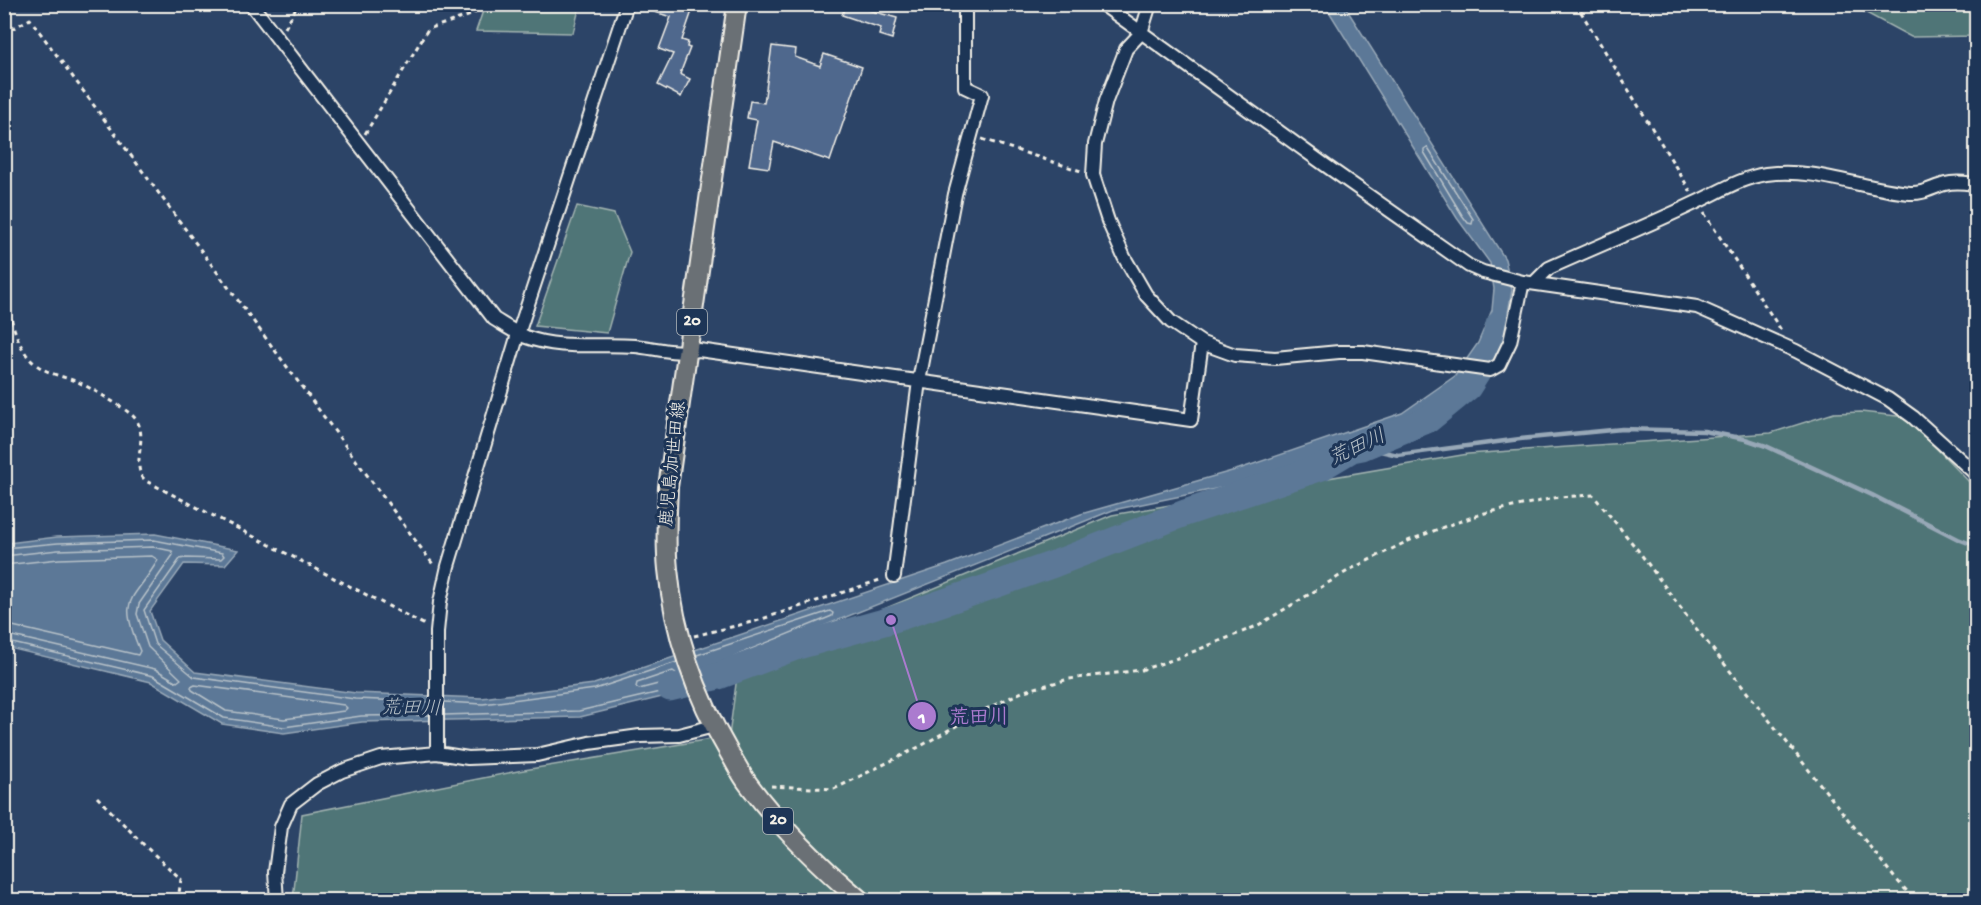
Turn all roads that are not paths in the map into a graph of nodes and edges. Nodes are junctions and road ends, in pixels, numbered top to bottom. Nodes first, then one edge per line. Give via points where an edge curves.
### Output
1 (251, 4) edge
2 (627, 4) edge
3 (736, 4) edge
4 (965, 4) edge
5 (1102, 4) edge
6 (1150, 4) edge
7 (1141, 33) junction
8 (1977, 184) edge
9 (1526, 282) junction
10 (518, 334) junction
11 (1202, 343) junction
12 (687, 353) junction
13 (919, 381) junction
14 (1977, 474) edge
15 (894, 576) road end
16 (714, 726) junction
17 (437, 753) junction
18 (277, 900) edge
19 (860, 900) edge

1 - 10 street via 494,319
2 - 10 street
3 - 12 main road, 鹿児島加世田線 / 20
4 - 13 street via 965,87 982,95 955,194
5 - 7 street
6 - 7 street
7 - 9 street via 1468,266
7 - 11 street via 1126,49 1106,101 1095,144 1093,175 1108,221 1146,295 1171,322
8 - 9 street via 1942,184 1930,191 1913,193 1844,179 1767,174 1736,182
9 - 11 street via 1510,342 1499,365 1490,370 1363,352 1275,358 1235,355
9 - 14 street via 1697,307 1796,351 1888,399
10 - 12 street via 551,343 634,346
10 - 17 street via 445,581 437,632
11 - 13 street via 1191,420
12 - 13 street via 699,350
12 - 16 main road, 鹿児島加世田線 / 20 via 668,487 668,571 681,639
13 - 15 street
16 - 17 street via 679,735 590,743 537,755 468,758
16 - 19 main road, 鹿児島加世田線 / 20 via 748,784 786,831
17 - 18 street via 381,758 342,771 291,804 281,827 274,872

